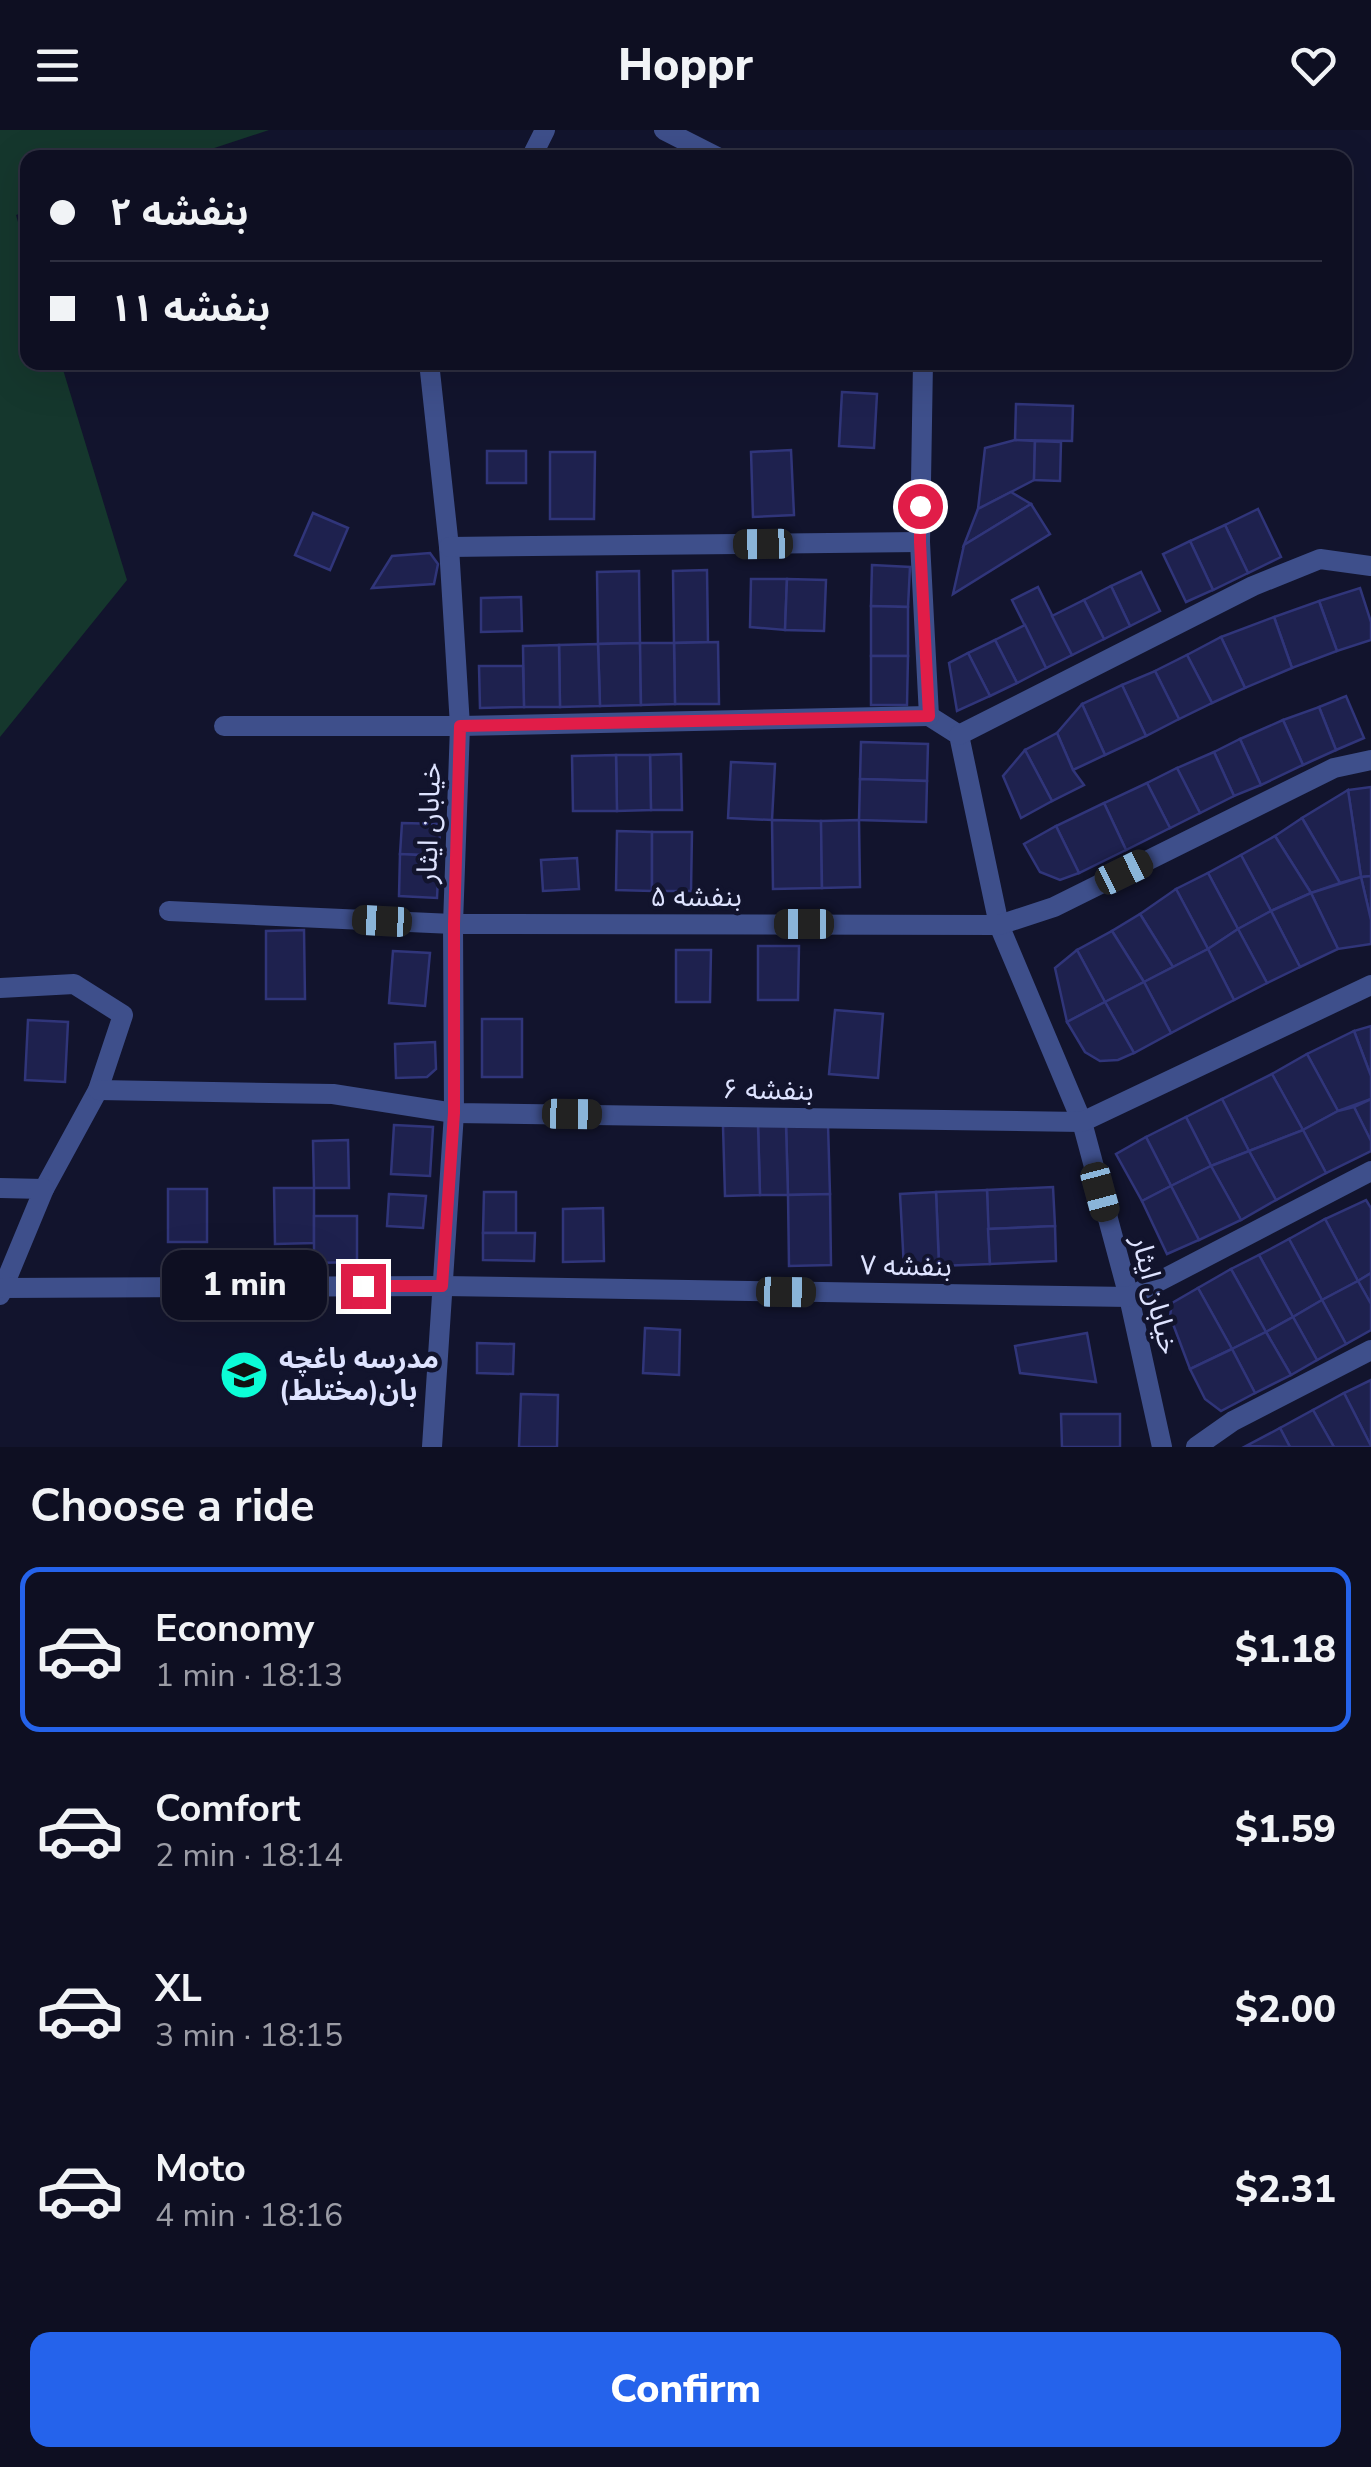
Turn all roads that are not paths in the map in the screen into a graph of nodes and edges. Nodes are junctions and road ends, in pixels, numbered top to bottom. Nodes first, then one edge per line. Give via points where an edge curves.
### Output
1 (664, 130) edge
2 (703, 150) edge
3 (430, 370) edge
4 (923, 370) edge
5 (920, 542) junction
6 (449, 546) junction
7 (1371, 566) edge
8 (929, 716) junction
9 (224, 726) dead end
10 (460, 726) junction
11 (959, 735) junction
12 (1371, 760) edge
13 (168, 911) dead end
14 (454, 924) junction
15 (999, 925) junction
16 (1371, 985) edge
17 (0, 988) edge
18 (98, 1090) junction
19 (454, 1113) junction
20 (1082, 1122) junction
21 (1371, 1171) edge
22 (0, 1188) edge
23 (44, 1189) junction
24 (442, 1286) junction
25 (2, 1292) edge
26 (1128, 1297) junction
27 (1371, 1350) edge
28 (432, 1447) edge
29 (1162, 1447) edge
30 (1196, 1447) edge

1 - 2 street
3 - 6 street, خیابان ایثار
4 - 5 street
5 - 6 street
5 - 8 street
6 - 10 street, خیابان ایثار
7 - 11 street via 1320,559 1253,586
8 - 10 street
8 - 11 street
9 - 10 street
10 - 14 street, خیابان ایثار
11 - 15 street, خیابان ایثار
12 - 15 street, بنفشه ۵ via 1334,768 1054,906
13 - 14 street, بنفشه ۵
14 - 15 street, بنفشه ۵
14 - 19 street, خیابان ایثار
15 - 20 street, خیابان ایثار
16 - 20 street
17 - 18 street via 74,984 123,1015
18 - 19 street, بنفشه ۶ via 333,1094
18 - 23 street
19 - 20 street, بنفشه ۶
19 - 24 street, خیابان ایثار
20 - 26 street, خیابان ایثار
21 - 26 street
22 - 23 street
23 - 25 street
24 - 25 street, بنفشه ۷
24 - 26 street, بنفشه ۷
24 - 28 street, خیابان ایثار
26 - 29 street, خیابان ایثار
27 - 30 street

